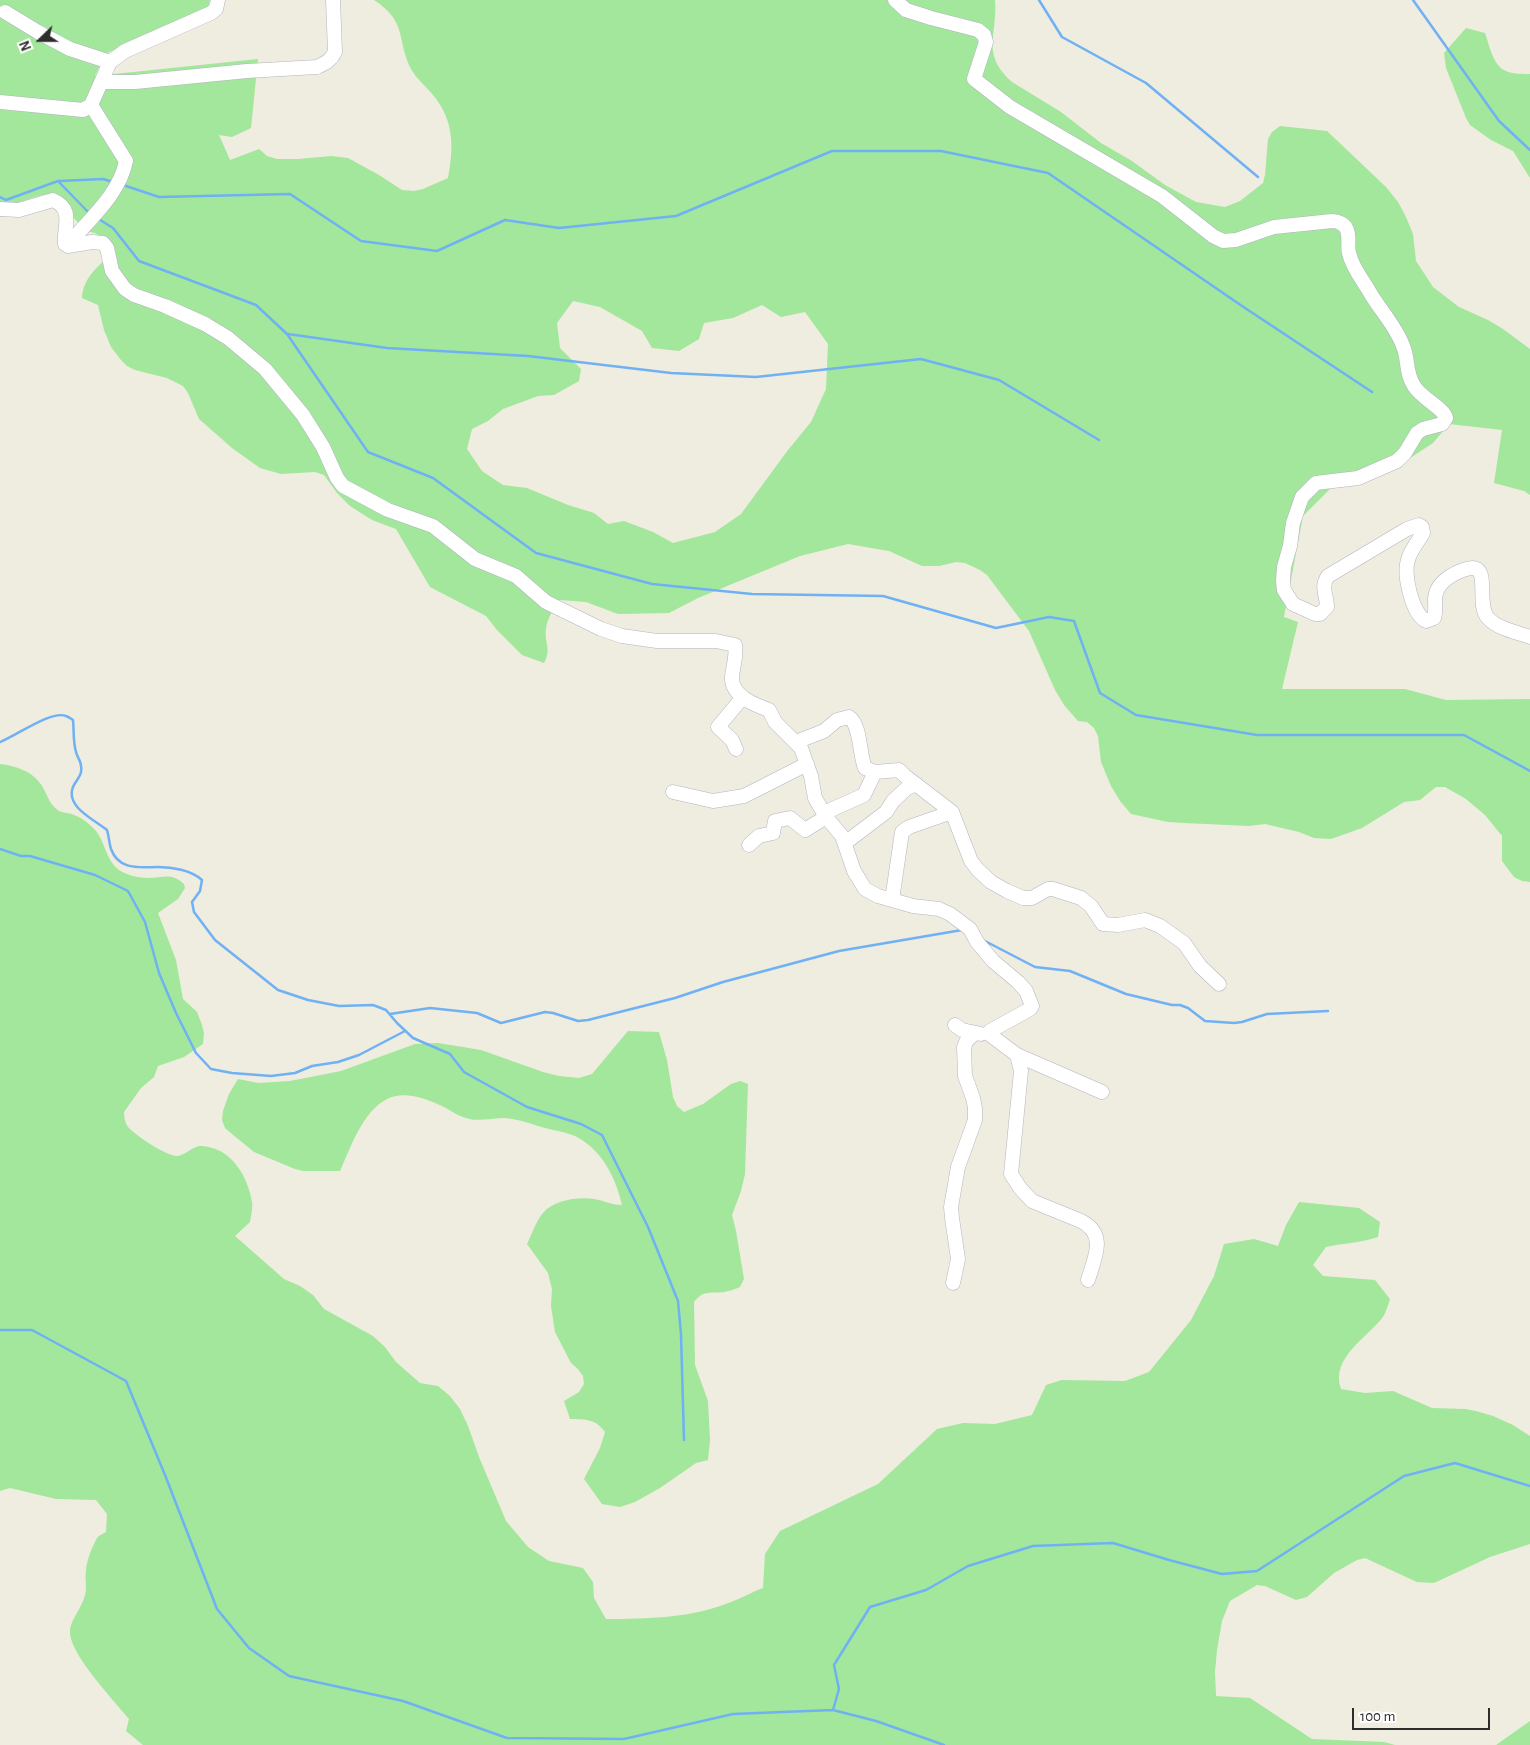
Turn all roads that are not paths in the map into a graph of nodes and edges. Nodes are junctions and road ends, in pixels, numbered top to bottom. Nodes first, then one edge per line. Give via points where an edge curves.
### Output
1 (218, 0) edge
2 (333, 0) edge
3 (895, 0) edge
4 (2, 11) edge
5 (110, 62) junction
6 (102, 82) junction
7 (0, 102) edge
8 (91, 105) junction
9 (0, 209) edge
10 (71, 246) junction
11 (1530, 637) edge
12 (743, 697) junction
13 (796, 742) junction
14 (736, 749) dead end
15 (807, 764) junction
16 (875, 772) junction
17 (916, 784) junction
18 (673, 792) dead end
19 (952, 812) junction
20 (825, 815) junction
21 (846, 843) junction
22 (749, 845) dead end
23 (892, 900) junction
24 (1220, 984) dead end
25 (955, 1025) dead end
26 (974, 1034) junction
27 (990, 1034) junction
28 (1017, 1055) junction
29 (1102, 1092) dead end
30 (1088, 1280) dead end
31 (953, 1283) dead end

1 - 5 street via 216,9 211,13 125,51
2 - 6 street via 335,52 325,64 317,67
3 - 11 street via 906,10 978,30 986,42 974,79 1010,107 1162,196 1213,236 1223,241 1236,240 1274,227 1332,221 1345,227 1348,253 1403,346 1409,378 1421,396 1443,411 1446,418 1442,424 1417,433 1397,461 1358,478 1321,482 1310,488 1302,497 1293,523 1284,567 1284,590 1293,604 1320,614 1327,607 1324,581 1328,576 1419,525 1423,532 1412,548 1406,576 1420,616 1426,621 1434,618 1436,594 1443,582 1474,568 1483,576 1482,605 1486,616 1498,626
4 - 5 street via 70,49
5 - 6 street
6 - 8 street
7 - 8 street via 83,110
8 - 10 street via 126,161 124,174 116,187 73,239
9 - 10 street via 20,210 53,200 66,213 64,242
10 - 12 street via 103,243 112,271 125,289 205,324 266,369 303,415 344,486 388,510 433,526 475,559 516,576 546,602 601,629 657,641 716,641 735,645 732,682
12 - 13 street via 768,710 775,722
12 - 14 street via 718,726
13 - 15 street
13 - 16 street via 849,717 854,723 862,762 865,768
15 - 18 street via 744,796 713,801
15 - 20 street via 815,798
16 - 17 street via 899,770
16 - 20 street via 864,795
17 - 19 street
17 - 21 street via 907,788 886,812
19 - 23 street via 902,832
19 - 24 street via 972,861 991,882 1023,898 1032,898 1053,889 1081,898 1103,924 1145,920 1160,926 1184,943 1200,966
20 - 21 street
20 - 22 street via 805,830 790,818 774,821 773,833 759,836
21 - 23 street via 854,870 865,889
23 - 27 street via 950,914 970,929 977,942 1018,982 1032,1006 993,1028
25 - 26 street
26 - 27 street
26 - 31 street via 964,1047 965,1076 975,1114 972,1132 958,1167 951,1207 958,1258
27 - 28 street
28 - 29 street
28 - 30 street via 1021,1071 1011,1174 1032,1201 1087,1224 1094,1231 1098,1239

